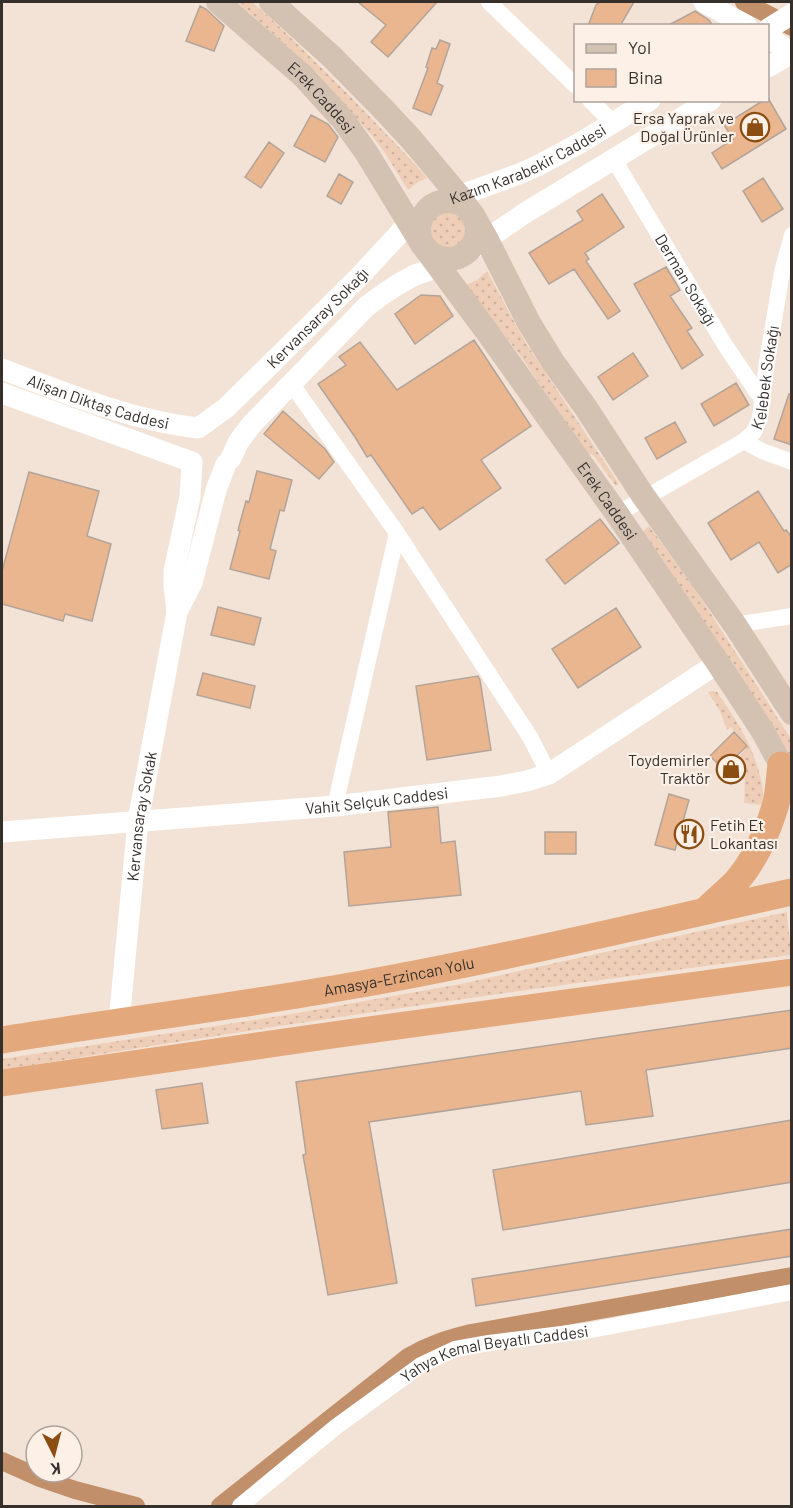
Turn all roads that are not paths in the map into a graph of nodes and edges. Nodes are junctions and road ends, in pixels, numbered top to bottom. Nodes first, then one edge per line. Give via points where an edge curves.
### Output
1 (218, 2) edge
2 (271, 2) edge
3 (489, 2) edge
4 (704, 2) edge
5 (792, 15) edge
6 (743, 24) edge
7 (769, 28) edge
8 (769, 38) edge
9 (792, 53) edge
10 (769, 66) edge
11 (574, 84) edge
12 (592, 102) edge
13 (647, 102) edge
14 (708, 102) edge
15 (613, 123) junction
16 (613, 158) junction
17 (458, 195) junction
18 (434, 205) junction
19 (474, 217) junction
20 (409, 223) junction
21 (792, 235) edge
22 (487, 240) junction
23 (422, 244) junction
24 (462, 256) junction
25 (439, 267) junction
26 (2, 369) edge
27 (291, 383) junction
28 (2, 393) edge
29 (763, 401) junction
30 (198, 428) junction
31 (744, 441) junction
32 (228, 461) junction
33 (192, 462) junction
34 (792, 462) edge
35 (644, 498) junction
36 (616, 514) junction
37 (397, 533) junction
38 (177, 612) junction
39 (792, 616) edge
40 (735, 626) junction
41 (718, 663) junction
42 (792, 713) edge
43 (781, 765) junction
44 (549, 774) junction
45 (792, 795) edge
46 (335, 806) junction
47 (138, 821) junction
48 (2, 832) edge
49 (792, 892) edge
50 (704, 911) junction
51 (792, 972) edge
52 (119, 1022) junction
53 (2, 1040) edge
54 (2, 1083) edge
55 (792, 1292) edge
56 (240, 1506) edge

1 - 20 main road, Erek Caddesi via 303,76 343,120
2 - 17 main road, Erek Caddesi via 385,111
3 - 11 street
4 - 6 street
5 - 7 street
8 - 9 street
9 - 10 street
12 - 15 street
13 - 15 street, Kazım Karabekir Caddesi
14 - 16 street, Kazım Karabekir Caddesi
15 - 17 street, Kazım Karabekir Caddesi via 537,166
16 - 22 street, Kazım Karabekir Caddesi
16 - 29 street, Derman Sokağı
17 - 18 street, Kazım Karabekir Caddesi
17 - 19 main road, Erek Caddesi
18 - 19 main road, Erek Caddesi via 461,204
18 - 20 street, Kervansaray Sokağı
18 - 23 main road via 419,226
19 - 22 main road, Erek Caddesi
19 - 24 main road via 474,243
20 - 23 main road, Erek Caddesi
20 - 30 street, Kervansaray Sokağı via 226,408
21 - 29 street, Kelebek Sokağı via 782,272
22 - 24 street, Kazım Karabekir Caddesi
22 - 35 main road, Erek Caddesi via 553,362
23 - 24 main road, Erek Caddesi via 444,259
23 - 25 main road, Erek Caddesi
24 - 25 street, Kervansaray Sokağı
25 - 27 street, Kervansaray Sokağı via 415,275 367,306
25 - 36 main road, Erek Caddesi
26 - 30 street, Alişan Diktaş Caddesi via 126,413
27 - 32 street, Kervansaray Sokağı via 244,433
27 - 37 street
28 - 33 street, Alişan Diktaş Caddesi
29 - 31 street, Kelebek Sokağı via 754,432
30 - 32 street via 212,424 226,430 233,443
30 - 33 street via 188,440
31 - 34 street
31 - 35 street, Kelebek Sokağı
32 - 33 street via 220,468 205,470
32 - 38 street, Kervansaray Sokak via 216,490 192,583
33 - 38 street, Kervansaray Sokak via 190,497 174,571
35 - 36 street, Kelebek Sokağı
35 - 40 main road, Erek Caddesi
36 - 41 main road, Erek Caddesi
37 - 44 street via 530,737
37 - 46 street
38 - 47 street, Kervansaray Sokak
39 - 40 street
40 - 42 main road, Erek Caddesi
41 - 43 main road, Erek Caddesi
41 - 44 street, Vahit Selçuk Caddesi
43 - 45 highway
43 - 50 highway via 776,805 755,853 746,870
44 - 46 street, Vahit Selçuk Caddesi via 501,786
46 - 47 street, Vahit Selçuk Caddesi
47 - 48 street, Vahit Selçuk Caddesi
47 - 52 street, Kervansaray Sokak
49 - 50 highway, Amasya-Erzincan Yolu
50 - 52 highway, Amasya-Erzincan Yolu via 356,985
51 - 54 highway
52 - 53 highway, Amasya-Erzincan Yolu
55 - 56 street, Yahya Kemal Beyatlı Caddesi via 586,1331 455,1349 421,1365 337,1426

